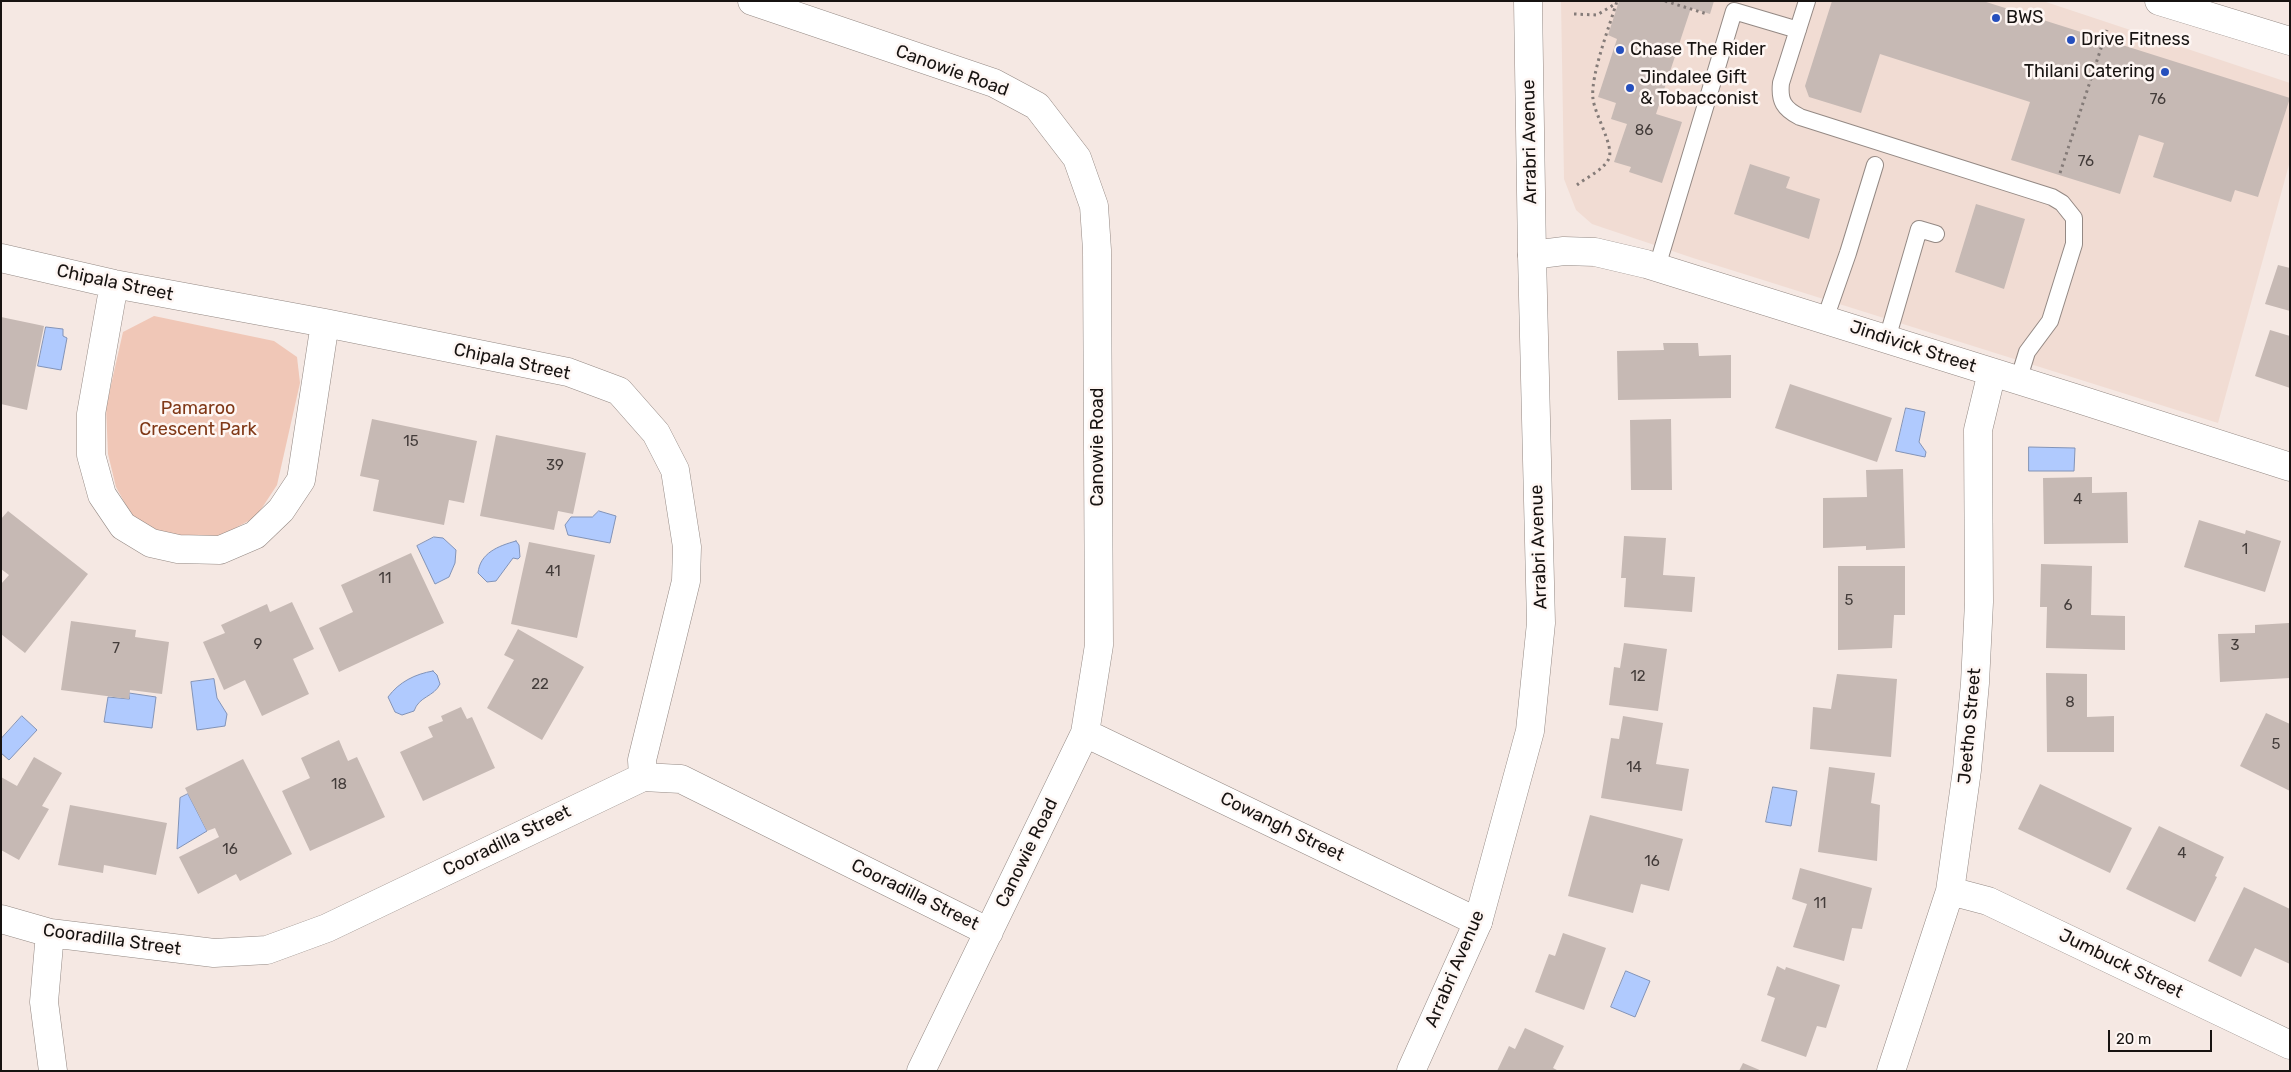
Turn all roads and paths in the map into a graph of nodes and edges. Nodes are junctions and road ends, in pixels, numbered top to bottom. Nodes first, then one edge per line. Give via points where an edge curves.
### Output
1 (752, 1) edge
2 (1528, 1) edge
3 (1665, 1) edge
4 (1807, 1) edge
5 (1617, 2) edge
6 (2167, 3) edge
7 (1574, 14) dead end
8 (1713, 16) dead end
9 (1798, 30) junction
10 (2107, 30) dead end
11 (2290, 41) edge
12 (2063, 164) dead end
13 (1875, 165) dead end
14 (1577, 185) dead end
15 (1936, 234) dead end
16 (1532, 255) junction
17 (1, 258) edge
18 (1657, 267) junction
19 (114, 284) junction
20 (1825, 319) junction
21 (325, 323) junction
22 (1887, 340) junction
23 (1992, 372) junction
24 (2018, 381) junction
25 (2290, 467) edge
26 (1085, 734) junction
27 (643, 777) junction
28 (1950, 891) junction
29 (1, 919) edge
30 (1478, 922) junction
31 (989, 932) junction
32 (50, 934) junction
33 (2290, 1045) edge
34 (54, 1071) edge
35 (921, 1071) edge
36 (1411, 1071) edge
37 (1892, 1071) edge

1 - 26 street, Canowie Road via 994,83 1037,106 1077,158 1094,206 1098,250 1099,644
2 - 16 street, Arrabri Avenue
3 - 8 path
4 - 9 lane
5 - 7 path via 1597,15
5 - 14 path via 1592,97 1611,153 1604,166
6 - 11 street
9 - 18 lane via 1734,11
9 - 24 lane via 1781,83 1780,95 1788,111 2052,197 2062,203 2074,218 2074,244 2050,320 2027,352
10 - 12 path
13 - 20 lane
15 - 22 lane via 1919,229
16 - 18 street, Jindivick Street via 1596,252
16 - 30 street, Arrabri Avenue via 1541,623 1530,731
17 - 19 street, Chipala Street
18 - 20 street, Jindivick Street
19 - 21 street, Chipala Street
19 - 21 street via 91,414 91,455 102,495 123,526 151,543 178,549 220,550 255,536 281,510 301,480
20 - 22 street, Jindivick Street
21 - 27 street, Chipala Street via 568,372 618,391 656,433 675,470 687,547 686,581 642,760
22 - 23 street, Jindivick Street
23 - 24 street, Jindivick Street
23 - 28 street, Jeetho Street via 1978,430 1979,602 1975,683
24 - 25 street, Jindivick Street
26 - 30 street, Cowangh Street
26 - 31 street, Canowie Road
27 - 31 street, Cooradilla Street via 681,779
27 - 32 street, Cooradilla Street via 326,928 267,950 214,953
28 - 33 street, Jumbuck Street via 1988,901
28 - 37 street, Jeetho Street
29 - 32 street, Cooradilla Street
30 - 36 street, Arrabri Avenue
31 - 35 street, Canowie Road
32 - 34 street via 44,1002

